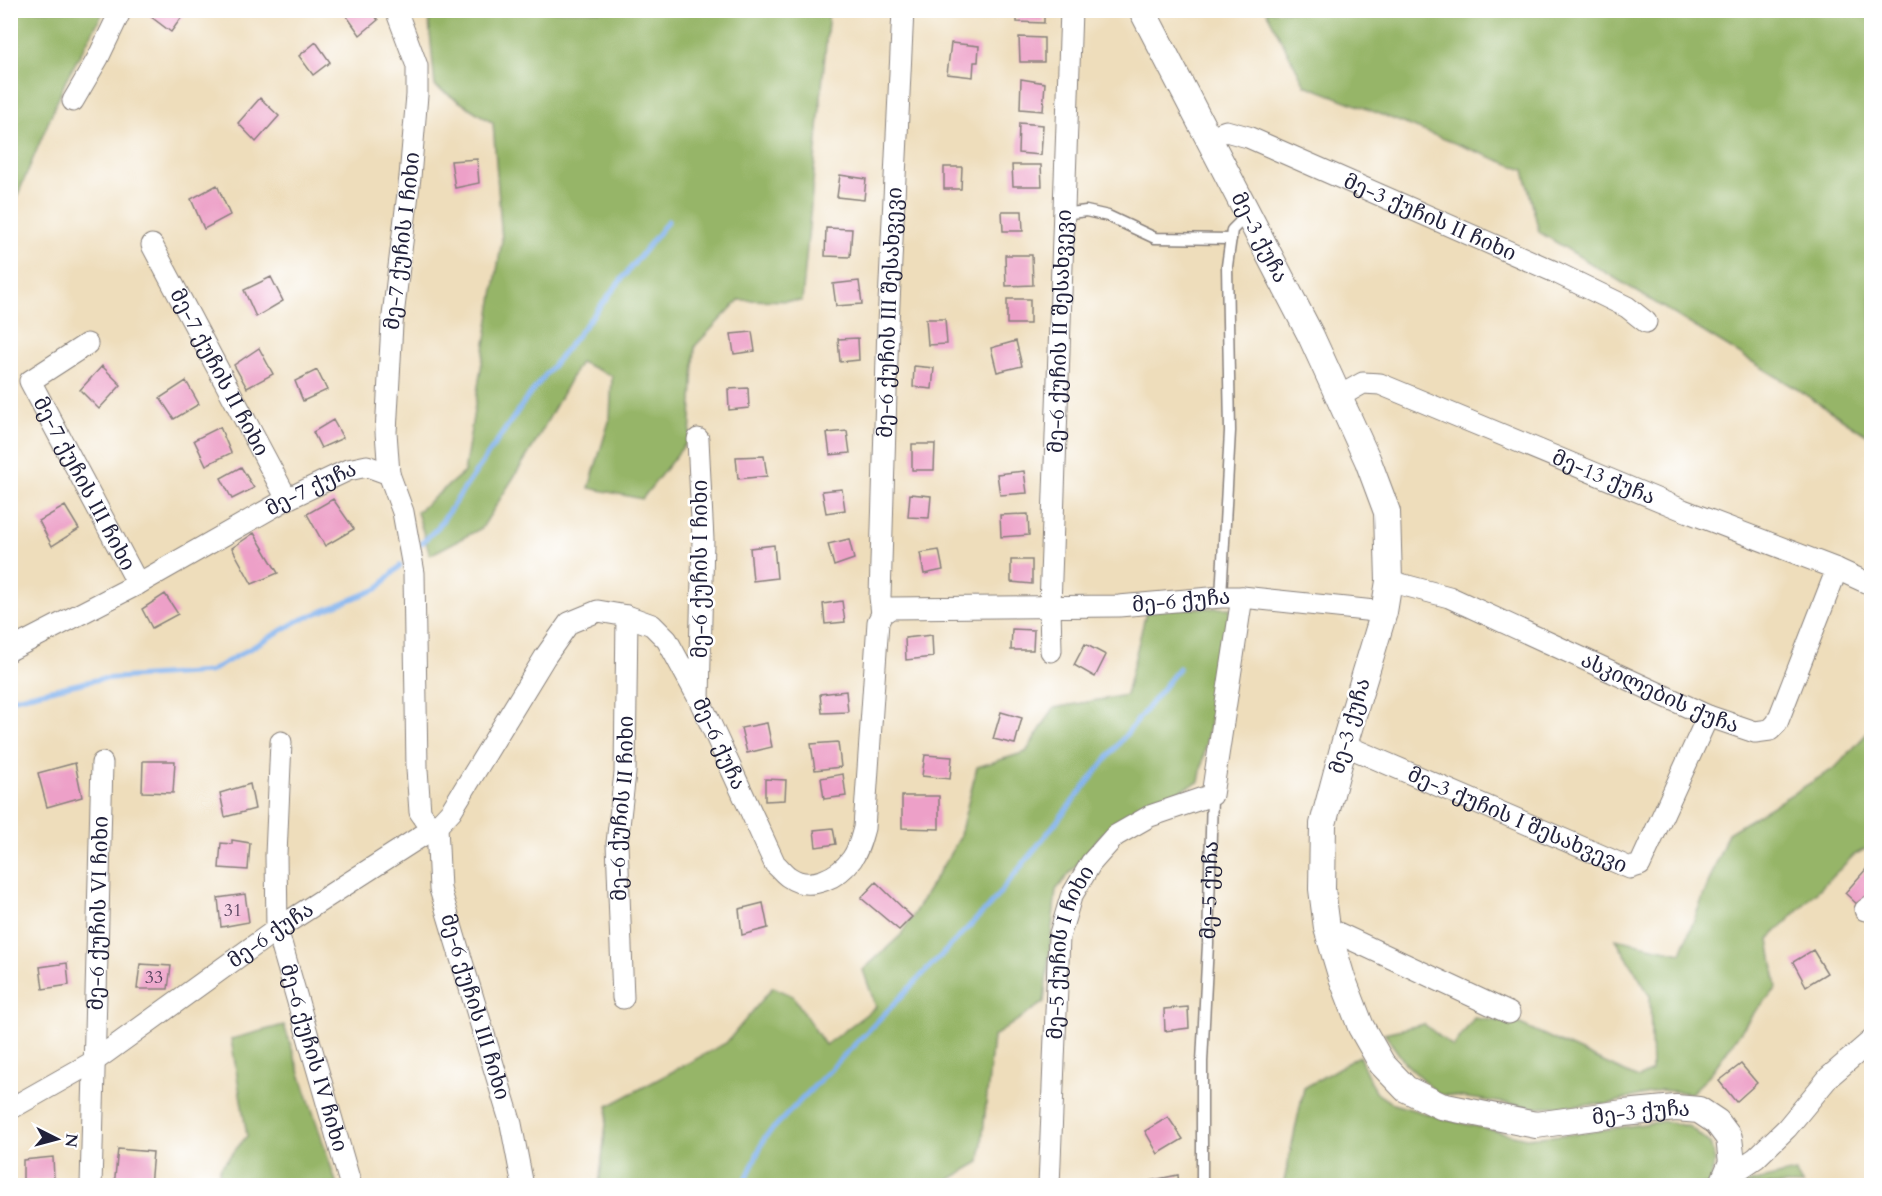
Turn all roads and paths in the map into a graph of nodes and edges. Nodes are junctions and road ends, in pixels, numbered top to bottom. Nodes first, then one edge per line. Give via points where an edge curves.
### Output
1 (121, 10) edge
2 (396, 10) edge
3 (903, 10) edge
4 (1071, 10) edge
5 (1142, 10) edge
6 (73, 101) dead end
7 (1207, 138) junction
8 (1063, 214) junction
9 (1249, 214) junction
10 (1231, 239) junction
11 (153, 245) dead end
12 (1646, 322) dead end
13 (87, 344) dead end
14 (1340, 396) junction
15 (698, 439) dead end
16 (389, 474) junction
17 (287, 499) junction
18 (1837, 569) junction
19 (1389, 582) junction
20 (138, 584) junction
21 (1872, 585) edge
22 (1221, 597) junction
23 (1242, 597) junction
24 (1050, 606) junction
25 (1384, 612) junction
26 (882, 614) junction
27 (627, 616) junction
28 (10, 650) edge
29 (1051, 651) dead end
30 (699, 699) junction
31 (1708, 716) junction
32 (281, 742) dead end
33 (1344, 745) junction
34 (102, 763) dead end
35 (1212, 795) junction
36 (437, 826) junction
37 (1327, 928) junction
38 (277, 929) junction
39 (623, 998) dead end
40 (1509, 1013) dead end
41 (1872, 1040) edge
42 (93, 1062) junction
43 (10, 1109) edge
44 (1724, 1182) edge
45 (91, 1185) edge
46 (351, 1185) edge
47 (523, 1185) edge
48 (1049, 1185) edge
49 (1202, 1185) edge

1 - 6 street
2 - 16 street, მე-7 ქუჩის I ჩიხი via 417,66 417,95 392,324 386,432
3 - 26 street, მე-6 ქუჩის III შესახვევი via 888,336
4 - 8 street, მე-6 ქუჩის II შესახვევი
5 - 7 street, მე-3 ქუჩა
7 - 9 street, მე-3 ქუჩა
7 - 12 street, მე-3 ქუჩის II ჩიხი via 1226,131 1248,137 1555,272 1627,307
8 - 10 lane via 1086,211 1108,216 1155,238
8 - 24 street, მე-6 ქუჩის II შესახვევი
9 - 10 lane via 1232,230
9 - 14 street, მე-3 ქუჩა
10 - 22 lane via 1227,266 1230,431
11 - 17 street, მე-7 ქუჩის II ჩიხი
13 - 20 street, მე-7 ქუჩის III ჩიხი via 30,381
14 - 18 street, მე-13 ქუჩა via 1363,383 1380,384 1683,510
14 - 19 street, მე-3 ქუჩა via 1387,512
15 - 30 street, მე-6 ქუჩის I ჩიხი via 703,540
16 - 17 street, მე-7 ქუჩა via 367,466 348,470
16 - 36 street, მე-7 ქუჩა via 404,512 414,573 420,812 427,822
17 - 20 street, მე-7 ქუჩა
18 - 21 street, მე-13 ქუჩა
18 - 31 street, ასკილების ქუჩა via 1777,723 1770,730 1755,732
19 - 25 street, მე-3 ქუჩა
19 - 31 street, ასკილების ქუჩა via 1449,597
20 - 28 street, მე-7 ქუჩა
22 - 23 street, მე-6 ქუჩა
22 - 24 street, მე-6 ქუჩა via 1119,606
23 - 25 street, მე-6 ქუჩა
23 - 35 street, მე-5 ქუჩა
24 - 26 street, მე-6 ქუჩა via 903,607
24 - 29 street, მე-6 ქუჩის II შესახვევი
25 - 33 street, მე-3 ქუჩა
26 - 30 street, მე-6 ქუჩა via 878,621 864,828 851,860 825,881 790,879 775,864
27 - 30 street, მე-6 ქუჩა via 652,625 667,640
27 - 36 street, მე-6 ქუჩა via 598,611 569,623 452,811
27 - 39 street, მე-6 ქუჩის II ჩიხი via 625,773 617,843
31 - 33 street, მე-3 ქუჩის I შესახვევი via 1640,865 1630,868
32 - 38 street, მე-6 ქუჩის IV ჩიხი
33 - 37 street, მე-3 ქუჩა via 1323,824
34 - 42 street, მე-6 ქუჩის VI ჩიხი
35 - 48 street, მე-5 ქუჩის I ჩიხი via 1150,816 1115,836 1091,863 1071,897 1059,937
35 - 49 lane, მე-5 ქუჩა via 1202,1062
36 - 38 street, მე-6 ქუჩა
36 - 47 street, მე-6 ქუჩის III ჩიხი via 440,889 510,1124
37 - 40 street
37 - 44 street, მე-3 ქუჩა via 1361,1027 1382,1064 1406,1089 1441,1106 1536,1125 1676,1108 1699,1110 1717,1122 1729,1138 1732,1162
38 - 42 street, მე-6 ქუჩა
38 - 46 street, მე-6 ქუჩის IV ჩიხი
41 - 44 street via 1829,1077 1756,1158
42 - 43 street, მე-6 ქუჩა
42 - 45 street, მე-6 ქუჩის VI ჩიხი

